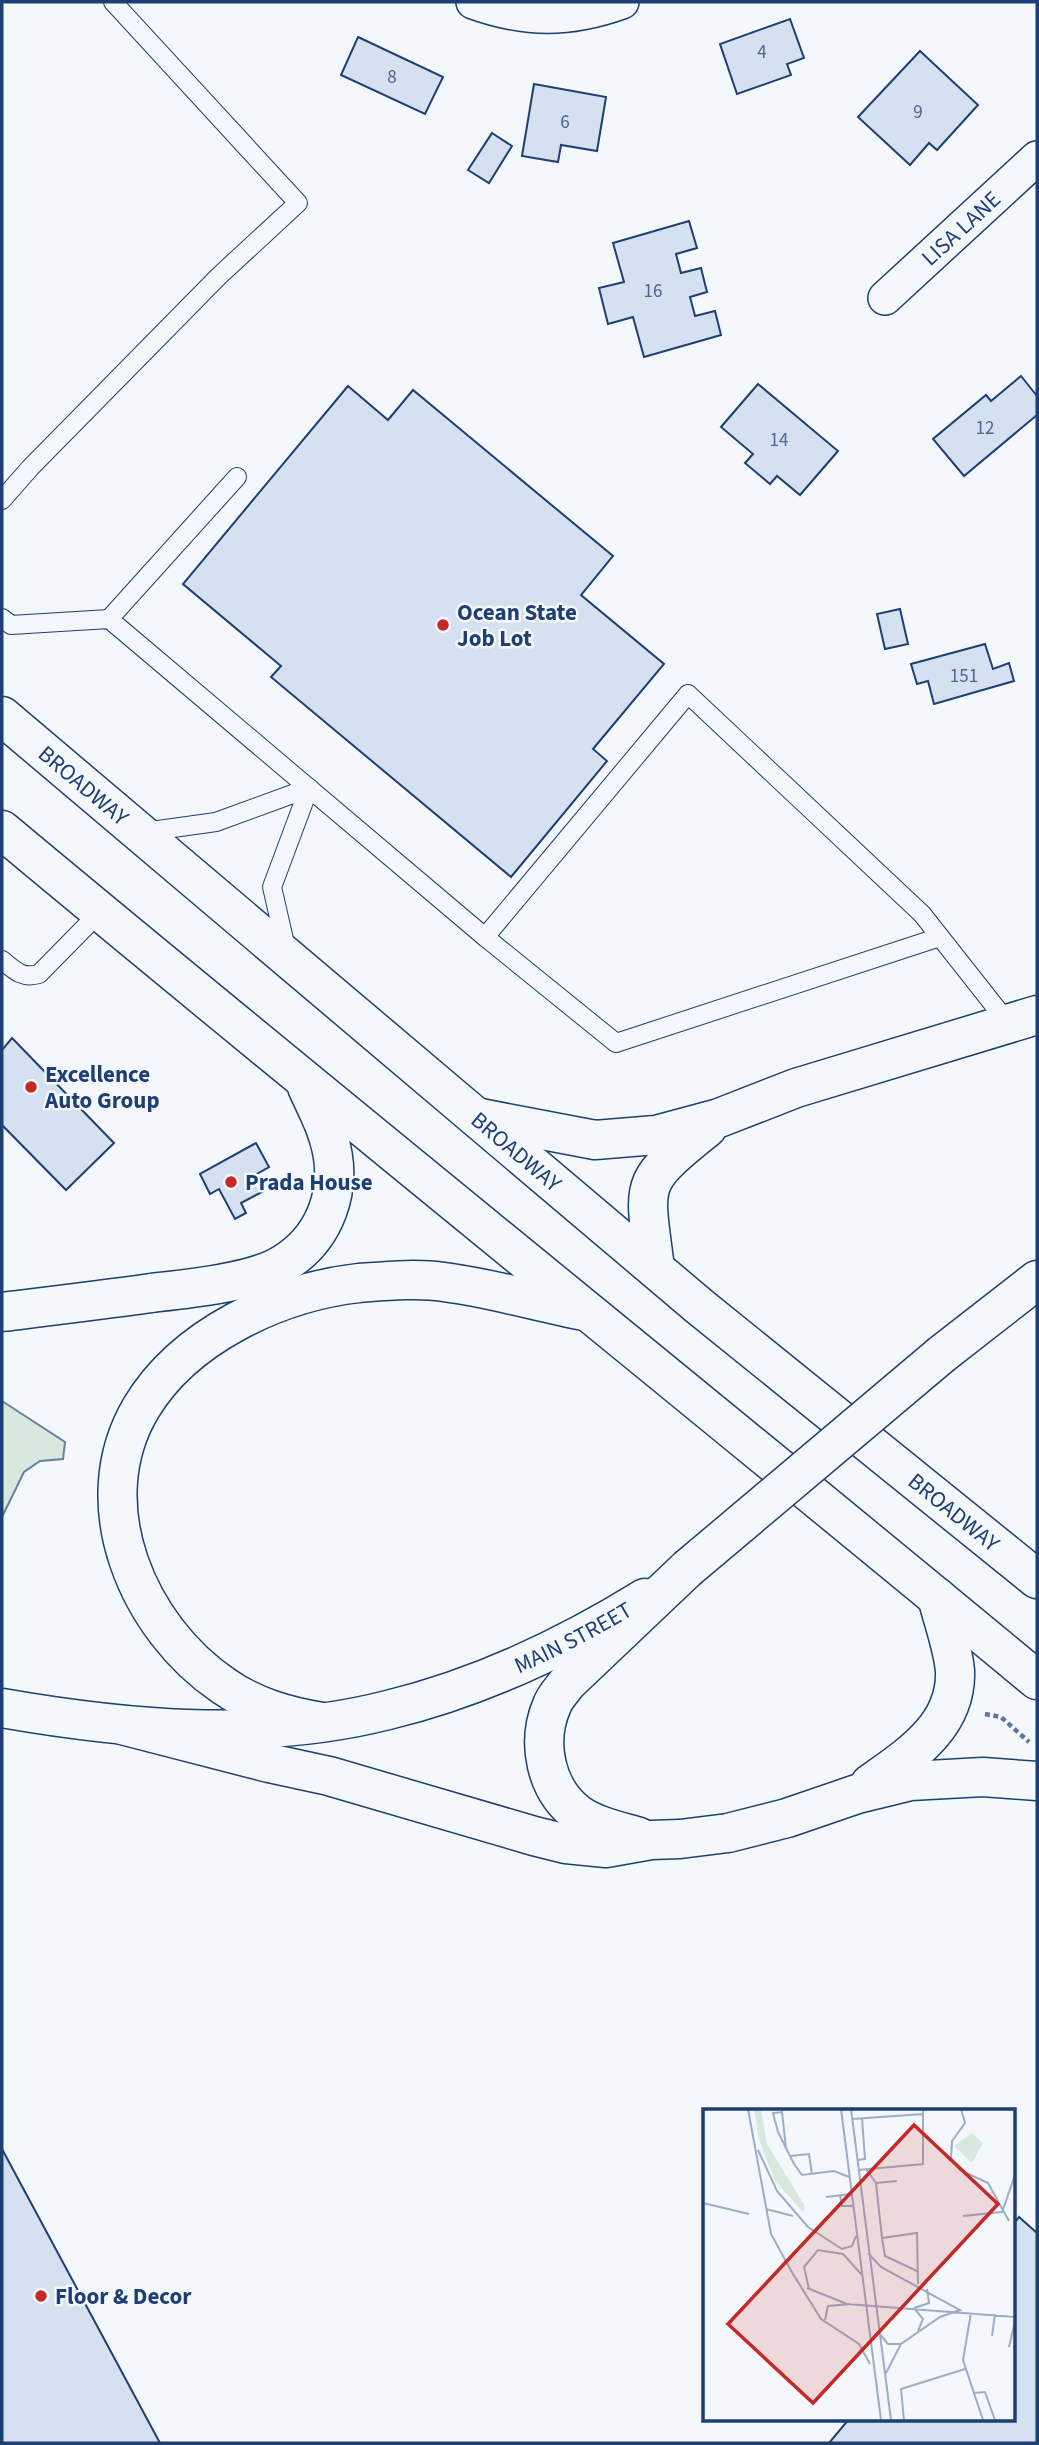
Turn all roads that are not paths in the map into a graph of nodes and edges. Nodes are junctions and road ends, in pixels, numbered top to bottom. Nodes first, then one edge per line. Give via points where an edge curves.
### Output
1 (113, 2) edge
2 (473, 2) edge
3 (622, 2) edge
4 (1037, 158) edge
5 (885, 298) dead end
6 (237, 477) dead end
7 (2, 500) edge
8 (2, 618) edge
9 (109, 619) junction
10 (2, 716) edge
11 (309, 788) junction
12 (139, 832) junction
13 (6, 841) edge
14 (100, 912) junction
15 (485, 937) junction
16 (940, 937) junction
17 (288, 958) junction
18 (2, 960) edge
19 (1022, 1019) edge
20 (305, 1082) junction
21 (478, 1118) junction
22 (719, 1118) junction
23 (655, 1268) junction
24 (1037, 1280) edge
25 (2, 1312) edge
26 (591, 1313) junction
27 (687, 1569) junction
28 (1037, 1579) edge
29 (937, 1597) junction
30 (1037, 1680) edge
31 (2, 1708) edge
32 (322, 1722) junction
33 (122, 1725) junction
34 (1035, 1765) edge
35 (857, 1794) junction
36 (651, 1840) junction

1 - 7 lane via 298,203 219,276
2 - 3 street via 517,15 555,18
4 - 5 street, LISA LANE
6 - 9 lane
8 - 9 lane via 11,625
9 - 11 lane
10 - 12 main road, BROADWAY
11 - 12 lane via 216,822
11 - 15 lane
11 - 17 lane via 272,887
12 - 17 main road, BROADWAY
13 - 14 main road
14 - 18 lane via 39,974 22,975
14 - 20 main road
15 - 16 lane via 616,1043
15 - 16 lane via 688,694 922,914
16 - 19 lane
17 - 21 main road, BROADWAY
19 - 22 main road via 796,1088
20 - 25 main road via 329,1137 335,1176 323,1222 300,1252 275,1269 231,1280
20 - 26 main road
21 - 22 main road via 595,1140 656,1135
21 - 23 main road, BROADWAY
22 - 23 main road via 668,1159 651,1181 647,1205
23 - 28 main road, BROADWAY
24 - 27 main road, MAIN STREET, bridge
26 - 29 main road
26 - 32 main road via 443,1281 328,1289 272,1306 218,1333 164,1377 140,1410 121,1463 118,1508 126,1554 152,1613 178,1646 223,1686 274,1712
27 - 32 main road, MAIN STREET via 600,1625 521,1664 387,1711
27 - 36 main road via 567,1683 553,1702 544,1734 552,1783 568,1805 598,1824
29 - 30 main road
29 - 35 main road via 953,1659 949,1706 924,1744
31 - 33 main road, MAIN STREET
32 - 33 main road, MAIN STREET via 226,1728
33 - 36 main road via 329,1776 566,1844 606,1848
34 - 35 main road
35 - 36 main road via 727,1833

